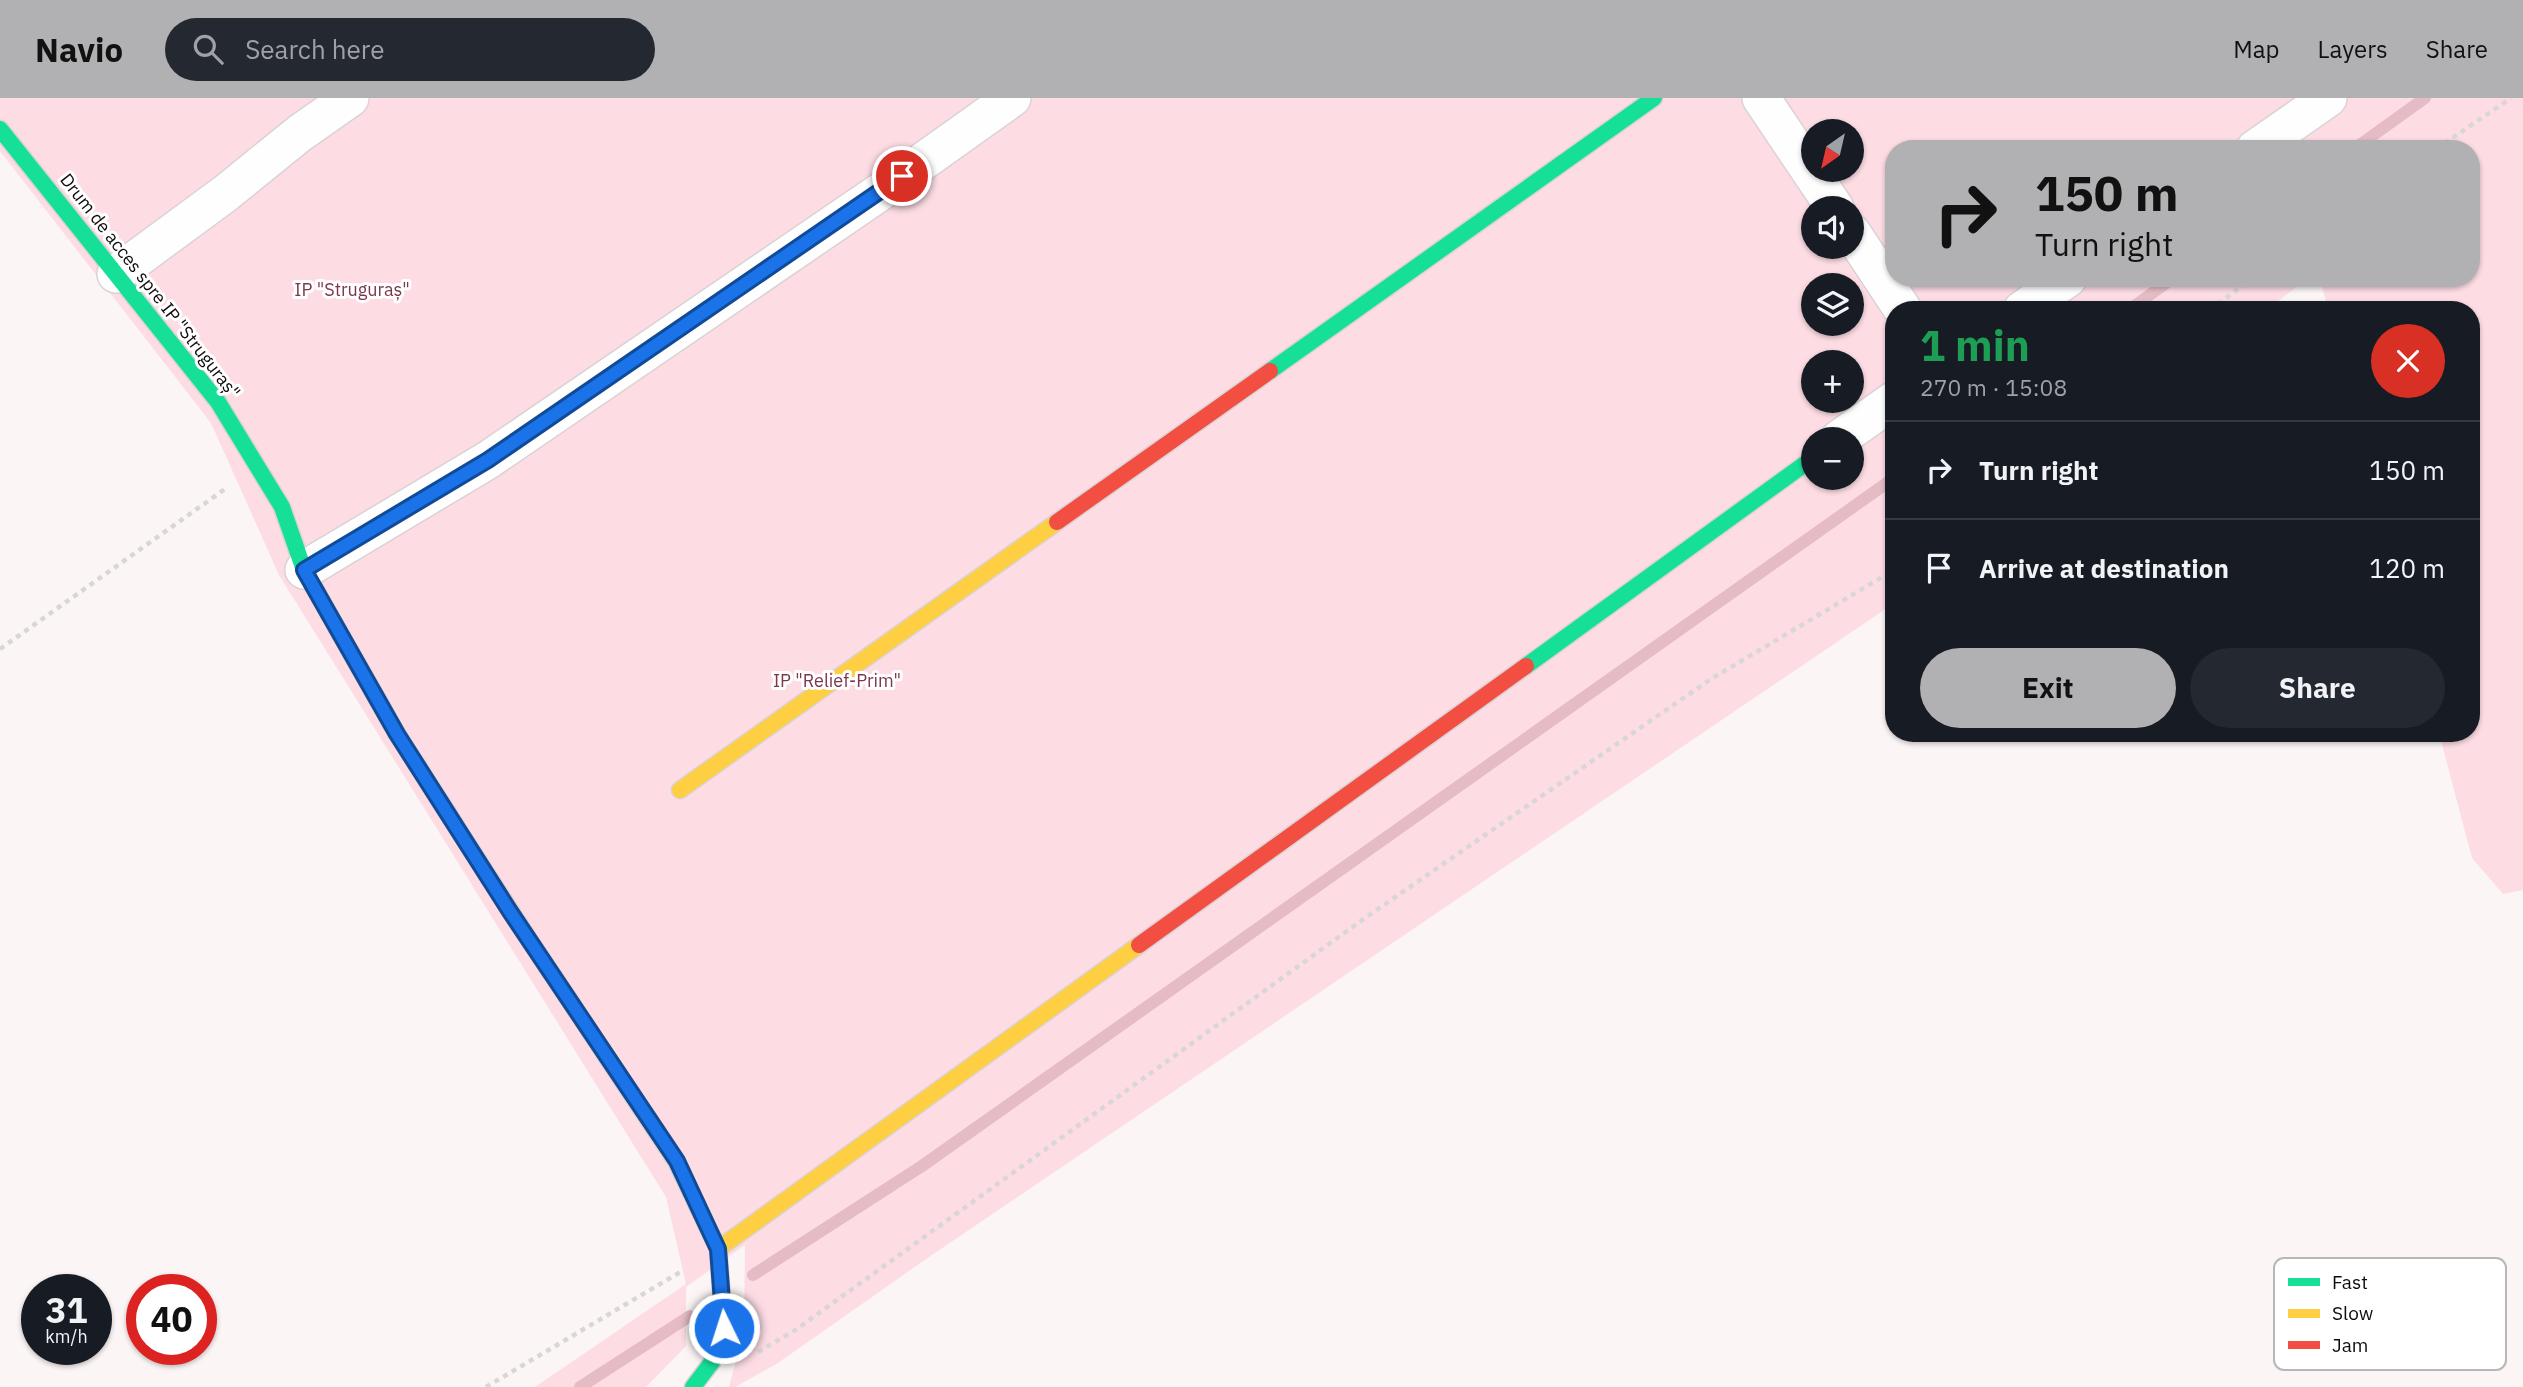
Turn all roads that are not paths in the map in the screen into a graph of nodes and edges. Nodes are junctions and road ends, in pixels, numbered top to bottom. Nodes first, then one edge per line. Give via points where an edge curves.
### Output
1 (350, 98) edge
2 (1012, 98) edge
3 (1654, 98) edge
4 (1761, 98) edge
5 (2328, 98) edge
6 (0, 130) edge
7 (2268, 140) edge
8 (1827, 196) edge
9 (1864, 251) edge
10 (116, 274) junction
11 (1885, 283) edge
12 (2055, 287) edge
13 (2035, 301) edge
14 (1885, 406) edge
15 (1856, 427) edge
16 (1801, 467) edge
17 (304, 570) junction
18 (680, 790) dead end
19 (718, 1249) junction
20 (693, 1387) edge

1 - 10 street
2 - 17 street via 488,460
3 - 18 street
4 - 8 street
5 - 7 street
6 - 10 street, Drum de acces spre IP "Struguraș"
9 - 11 street
10 - 17 street, Drum de acces spre IP "Struguraș" via 218,402 282,507
12 - 13 street
14 - 15 street
16 - 19 street
17 - 19 street, Drum de acces spre IP "Struguraș" via 404,746 677,1161
19 - 20 street, Drum de acces spre IP "Struguraș" via 724,1328 712,1362

